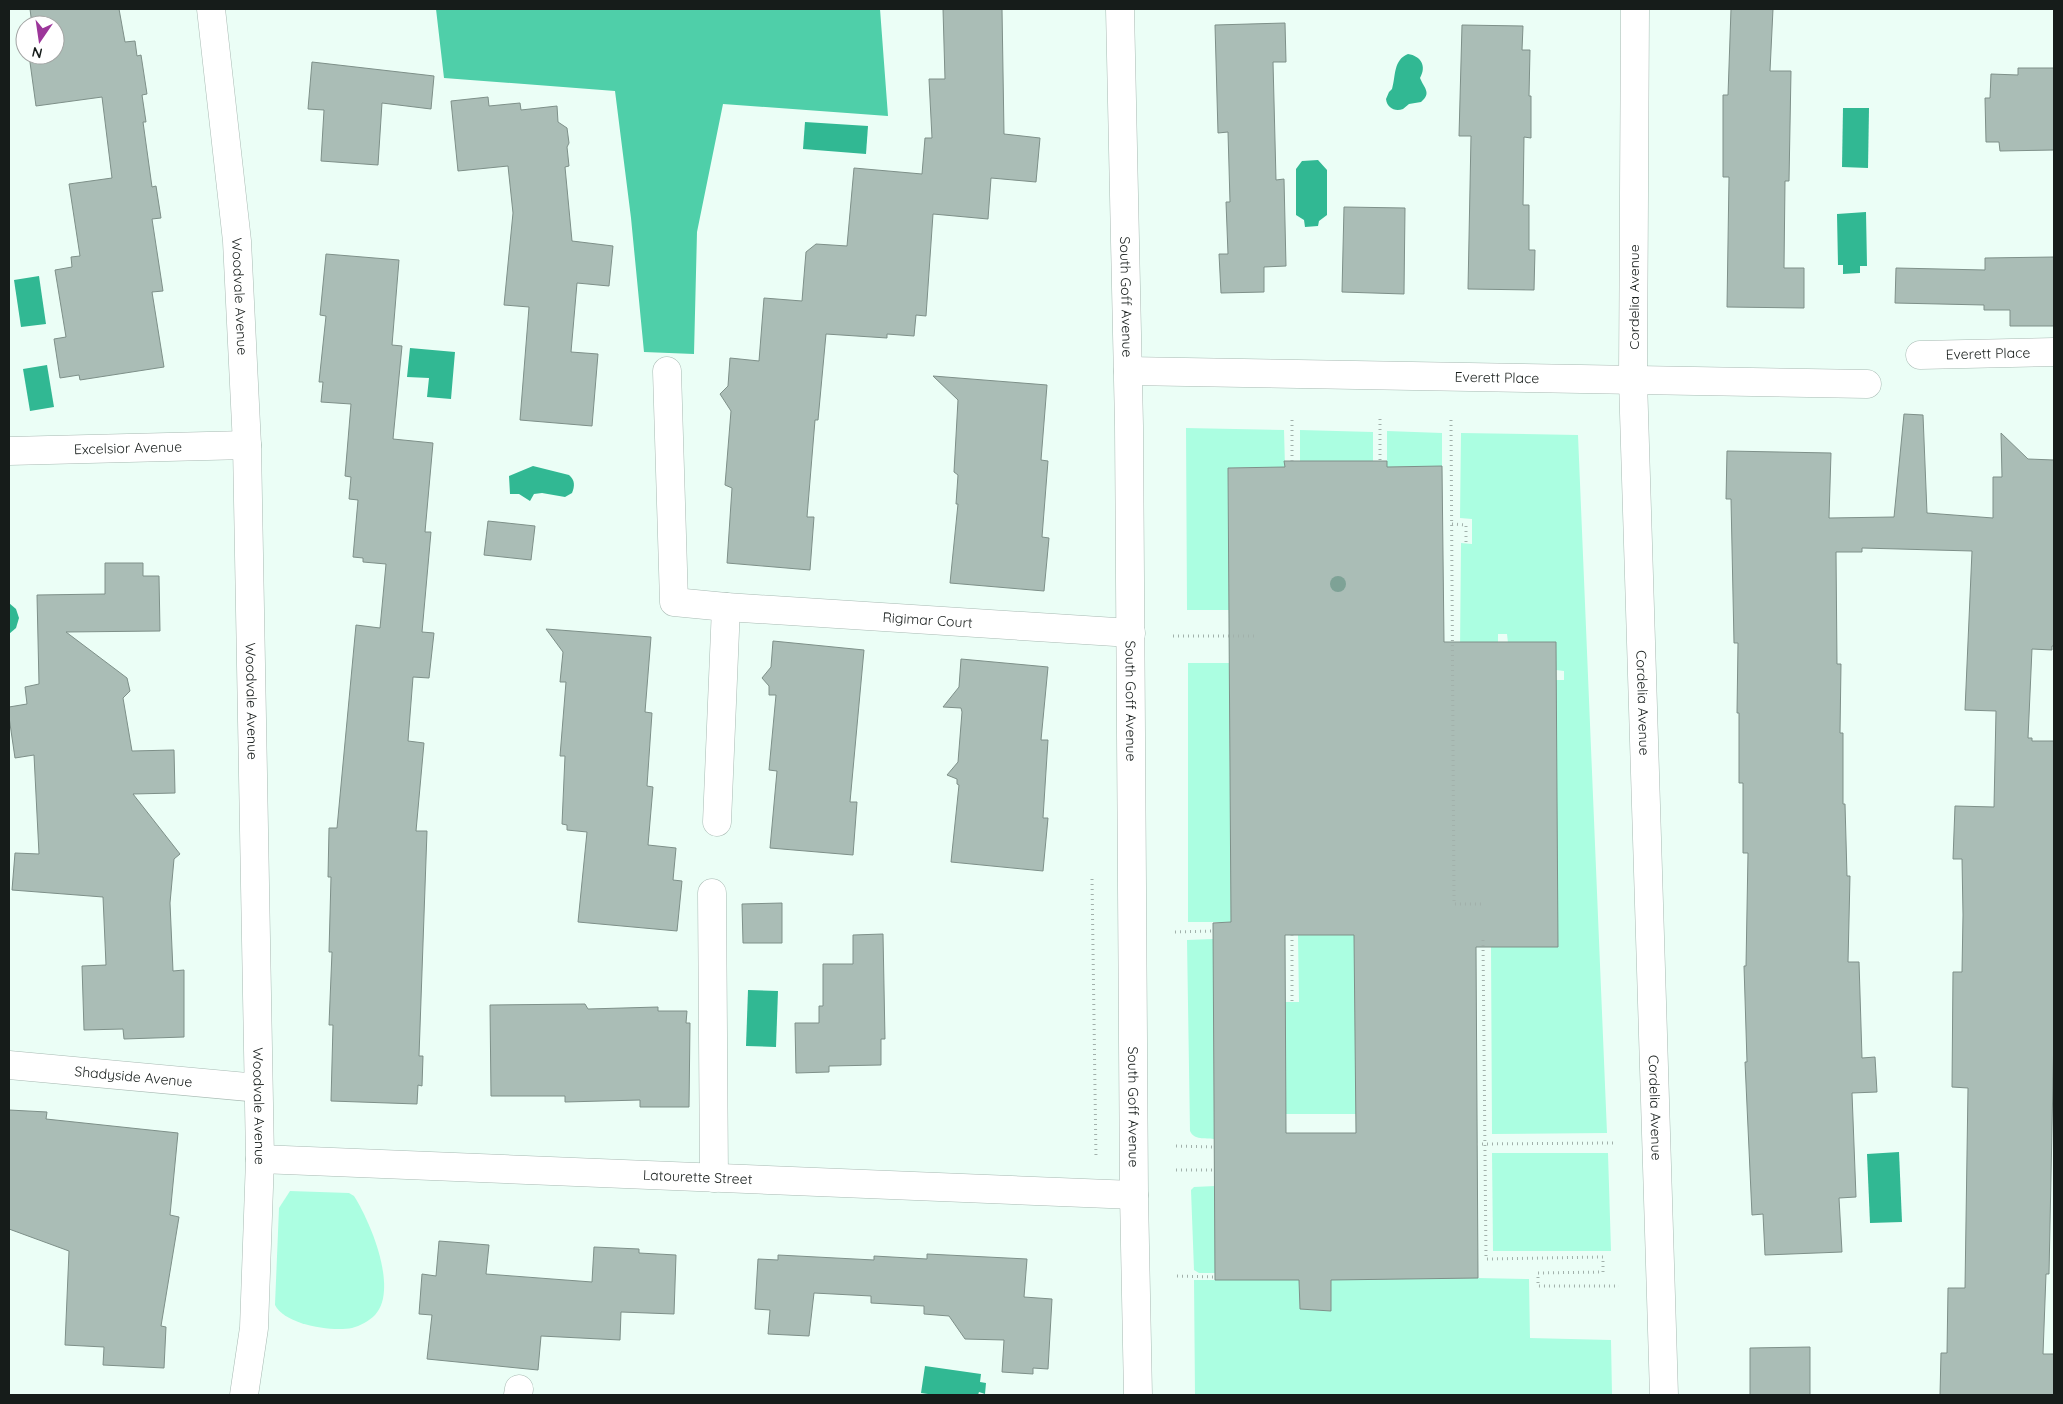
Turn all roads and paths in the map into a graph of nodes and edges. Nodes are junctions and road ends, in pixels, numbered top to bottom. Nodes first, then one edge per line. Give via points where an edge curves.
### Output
1 (211, 9) edge
2 (1120, 9) edge
3 (1635, 9) edge
4 (2054, 352) edge
5 (1920, 355) dead end
6 (667, 371) dead end
7 (1128, 371) junction
8 (1633, 380) junction
9 (1867, 384) dead end
10 (1292, 418) dead end
11 (1380, 419) dead end
12 (1451, 420) dead end
13 (247, 445) junction
14 (9, 451) edge
15 (1292, 461) dead end
16 (1380, 461) dead end
17 (1452, 524) junction
18 (1466, 544) dead end
19 (726, 607) junction
20 (1131, 633) junction
21 (1172, 636) dead end
22 (1258, 636) dead end
23 (717, 822) dead end
24 (1092, 879) dead end
25 (712, 893) dead end
26 (1482, 904) dead end
27 (1213, 931) dead end
28 (1175, 932) dead end
29 (1292, 935) dead end
30 (1483, 940) dead end
31 (1292, 1002) dead end
32 (9, 1065) edge
33 (258, 1088) junction
34 (1614, 1143) dead end
35 (1477, 1144) dead end
36 (1485, 1144) junction
37 (1176, 1146) dead end
38 (1214, 1147) dead end
39 (260, 1159) junction
40 (1096, 1167) dead end
41 (1176, 1170) dead end
42 (1214, 1170) dead end
43 (714, 1178) junction
44 (1134, 1195) junction
45 (1177, 1276) dead end
46 (1215, 1277) dead end
47 (1619, 1286) dead end
48 (244, 1395) edge
49 (1138, 1395) edge
50 (1664, 1395) edge

1 - 13 street, Woodvale Avenue via 237,241
2 - 7 street, South Goff Avenue
3 - 8 street, Cordelia Avenue
4 - 5 street, Everett Place
6 - 19 street, Rigimar Court via 674,602
7 - 8 street, Everett Place
7 - 20 street, South Goff Avenue
8 - 9 street, Everett Place
8 - 50 street, Cordelia Avenue
10 - 15 path
11 - 16 path
12 - 17 path
13 - 14 street, Excelsior Avenue
13 - 33 street, Woodvale Avenue
17 - 18 path via 1466,525
17 - 26 path via 1454,904
19 - 20 street, Rigimar Court
19 - 23 street
20 - 44 street, South Goff Avenue
21 - 22 path
24 - 40 path
25 - 43 street
27 - 28 path
29 - 31 path
30 - 36 path
32 - 33 street, Shadyside Avenue
33 - 39 street, Woodvale Avenue
34 - 36 path
35 - 36 path
36 - 47 path via 1486,1259 1603,1257 1603,1272 1538,1273 1538,1286
37 - 38 path
39 - 43 street, Latourette Street
39 - 48 street, Woodvale Avenue via 254,1328
41 - 42 path
43 - 44 street, Latourette Street
44 - 49 street, South Goff Avenue
45 - 46 path

